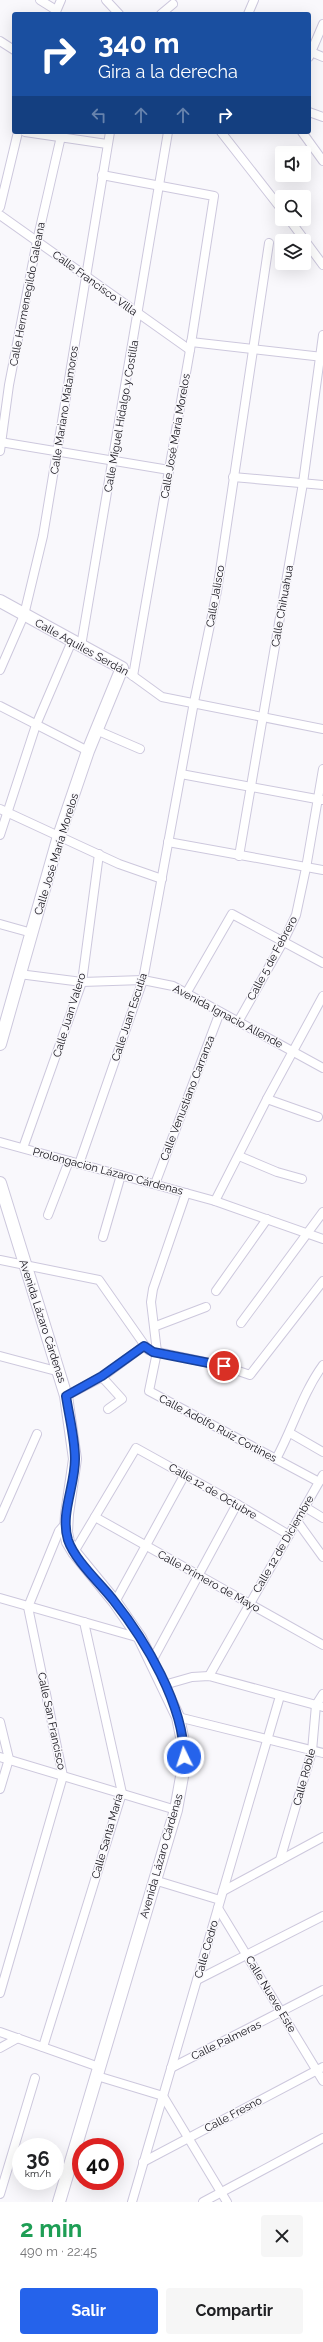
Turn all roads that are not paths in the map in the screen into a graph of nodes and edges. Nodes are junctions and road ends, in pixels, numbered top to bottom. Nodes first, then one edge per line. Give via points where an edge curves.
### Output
1 (40, 0) edge
2 (61, 0) edge
3 (106, 0) edge
4 (254, 0) edge
5 (173, 4) dead end
6 (55, 12) edge
7 (117, 12) edge
8 (163, 12) edge
9 (249, 12) edge
10 (323, 24) edge
11 (0, 41) edge
12 (12, 49) edge
13 (311, 53) edge
14 (311, 55) edge
15 (323, 57) edge
16 (311, 113) edge
17 (323, 117) edge
18 (18, 134) edge
19 (50, 134) edge
20 (110, 134) edge
21 (168, 134) edge
22 (223, 134) edge
23 (303, 134) edge
24 (62, 135) edge
25 (107, 144) junction
26 (323, 161) edge
27 (102, 175) junction
28 (158, 186) junction
29 (275, 201) edge
30 (0, 207) edge
31 (0, 215) edge
32 (294, 226) edge
33 (37, 241) junction
34 (269, 243) dead end
35 (323, 265) edge
36 (86, 277) junction
37 (138, 315) junction
38 (323, 335) edge
39 (190, 346) junction
40 (253, 348) junction
41 (321, 356) edge
42 (0, 384) edge
43 (9, 385) junction
44 (1, 442) edge
45 (0, 451) edge
46 (57, 452) junction
47 (113, 461) junction
48 (169, 470) junction
49 (233, 477) junction
50 (303, 483) junction
51 (323, 485) edge
52 (0, 601) edge
53 (24, 615) junction
54 (76, 643) junction
55 (122, 668) junction
56 (0, 670) edge
57 (133, 676) junction
58 (194, 702) junction
59 (0, 706) edge
60 (263, 718) junction
61 (36, 725) junction
62 (323, 729) edge
63 (96, 730) junction
64 (140, 749) dead end
65 (88, 751) junction
66 (323, 769) edge
67 (181, 774) junction
68 (250, 786) junction
69 (320, 800) edge
70 (3, 810) edge
71 (0, 835) edge
72 (59, 836) junction
73 (168, 842) junction
74 (99, 854) junction
75 (239, 856) junction
76 (306, 868) junction
77 (323, 870) edge
78 (162, 879) junction
79 (0, 924) edge
80 (32, 933) junction
81 (283, 942) junction
82 (323, 963) edge
83 (19, 974) junction
84 (142, 980) junction
85 (82, 982) junction
86 (187, 992) junction
87 (323, 996) edge
88 (220, 1012) junction
89 (238, 1022) junction
90 (2, 1030) edge
91 (0, 1044) edge
92 (292, 1051) junction
93 (323, 1068) edge
94 (267, 1098) junction
95 (318, 1116) dead end
96 (0, 1142) edge
97 (23, 1148) junction
98 (239, 1156) junction
99 (69, 1161) junction
100 (79, 1164) junction
101 (122, 1175) junction
102 (302, 1179) dead end
103 (0, 1183) edge
104 (155, 1184) junction
105 (186, 1193) junction
106 (215, 1201) junction
107 (4, 1212) edge
108 (323, 1212) edge
109 (48, 1215) dead end
110 (267, 1219) junction
111 (307, 1234) junction
112 (102, 1237) dead end
113 (323, 1239) edge
114 (0, 1260) edge
115 (25, 1266) junction
116 (323, 1281) edge
117 (216, 1291) dead end
118 (206, 1308) dead end
119 (240, 1324) dead end
120 (156, 1326) junction
121 (144, 1346) junction
122 (157, 1352) junction
123 (0, 1356) edge
124 (323, 1365) edge
125 (60, 1372) junction
126 (102, 1376) junction
127 (66, 1396) junction
128 (108, 1409) dead end
129 (290, 1433) junction
130 (37, 1434) dead end
131 (323, 1452) edge
132 (276, 1459) junction
133 (185, 1474) junction
134 (321, 1479) edge
135 (237, 1504) junction
136 (305, 1507) junction
137 (95, 1517) junction
138 (0, 1518) edge
139 (323, 1518) edge
140 (297, 1521) junction
141 (66, 1523) junction
142 (289, 1535) junction
143 (146, 1546) junction
144 (74, 1552) junction
145 (323, 1557) edge
146 (198, 1575) junction
147 (0, 1598) edge
148 (115, 1602) junction
149 (249, 1604) junction
150 (28, 1607) junction
151 (84, 1622) junction
152 (140, 1638) junction
153 (323, 1645) edge
154 (152, 1661) junction
155 (209, 1676) junction
156 (164, 1685) junction
157 (323, 1694) edge
158 (280, 1696) junction
159 (319, 1706) edge
160 (178, 1717) junction
161 (0, 1722) edge
162 (267, 1740) junction
163 (312, 1751) junction
164 (323, 1753) edge
165 (0, 1757) edge
166 (9, 1759) junction
167 (63, 1776) junction
168 (0, 1789) edge
169 (122, 1793) junction
170 (176, 1810) junction
171 (323, 1837) edge
172 (280, 1860) junction
173 (154, 1880) junction
174 (223, 1891) junction
175 (219, 1904) junction
176 (323, 1916) edge
177 (247, 1954) junction
178 (197, 1980) junction
179 (323, 1990) edge
180 (0, 1993) edge
181 (282, 2012) junction
182 (0, 2032) edge
183 (18, 2038) junction
184 (43, 2047) junction
185 (0, 2048) edge
186 (171, 2068) junction
187 (320, 2068) edge
188 (98, 2071) junction
189 (35, 2078) dead end
190 (323, 2081) edge
191 (163, 2096) junction
192 (187, 2138) junction
193 (323, 2138) edge
194 (143, 2162) junction
195 (221, 2193) junction
196 (0, 2194) edge
197 (59, 2202) edge
198 (132, 2202) edge
199 (203, 2202) edge
200 (226, 2202) edge

1 - 6 street
2 - 6 street
3 - 7 street
4 - 9 street
5 - 8 street
10 - 13 street
11 - 12 street
14 - 15 street
16 - 17 street
18 - 30 street
19 - 24 street
20 - 25 street, Calle Mariano Matamoros
21 - 28 street, Calle Miguel Hidalgo y Costilla
22 - 29 street
23 - 26 street
24 - 25 street
24 - 33 street, Calle Hermenegildo Galeana
25 - 27 street, Calle Mariano Matamoros
27 - 28 street
27 - 36 street, Calle Mariano Matamoros
28 - 37 street, Calle Miguel Hidalgo y Costilla
28 - 39 street, Calle José María Morelos via 214,196
31 - 33 street, Calle Francisco Villa
32 - 35 street
33 - 36 street, Calle Francisco Villa
33 - 43 street, Calle Hermenegildo Galeana
34 - 40 street, Calle Jalisco
36 - 37 street, Calle Francisco Villa
36 - 46 street, Calle Mariano Matamoros
37 - 39 street, Calle Francisco Villa
37 - 47 street, Calle Miguel Hidalgo y Costilla
38 - 41 street, Calle Chihuahua
39 - 40 street
39 - 48 street, Calle José María Morelos
40 - 41 street
40 - 49 street, Calle Jalisco
41 - 50 street, Calle Chihuahua
42 - 43 street
43 - 44 street, Calle Hermenegildo Galeana
44 - 45 street, Calle Hermenegildo Galeana
44 - 46 street
46 - 47 street
46 - 53 street, Calle Mariano Matamoros via 43,536
47 - 48 street
47 - 54 street, Calle Miguel Hidalgo y Costilla
48 - 57 street, Calle José María Morelos
49 - 50 street
49 - 58 street, Calle Jalisco via 217,591
50 - 51 street
50 - 60 street, Calle Chihuahua
52 - 53 street, Calle Aquiles Serdán
53 - 54 street, Calle Aquiles Serdán
53 - 56 street, Calle Mariano Matamoros
54 - 55 street, Calle Aquiles Serdán
54 - 61 street, Calle Miguel Hidalgo y Costilla
55 - 57 street, Calle Aquiles Serdán
55 - 63 street, Calle José María Morelos
57 - 58 street, Calle Aquiles Serdán via 162,697
58 - 60 street
58 - 67 street, Calle Jalisco
59 - 61 street
60 - 62 street
60 - 68 street, Calle Chihuahua
61 - 65 street
61 - 70 street, Calle Miguel Hidalgo y Costilla
63 - 64 street
63 - 65 street, Calle José María Morelos
65 - 72 street, Calle José María Morelos
66 - 69 street, Calle 5 de Febrero
67 - 68 street
67 - 73 street, Calle Jalisco
68 - 69 street
68 - 75 street, Calle Chihuahua
69 - 76 street, Calle 5 de Febrero
70 - 71 street, Calle Miguel Hidalgo y Costilla
70 - 72 street
72 - 74 street
72 - 80 street, Calle José María Morelos
73 - 75 street
73 - 78 street, Calle Juan Escutia
74 - 78 street
74 - 85 street, Calle Juan Valero
75 - 76 street
76 - 77 street
76 - 81 street, Calle 5 de Febrero via 296,915
78 - 84 street, Calle Juan Escutia
79 - 80 street
80 - 83 street, Calle José María Morelos
81 - 82 street
81 - 86 street via 232,914
81 - 89 street, Calle 5 de Febrero
83 - 85 street, Avenida Ignacio Allende
83 - 90 street, Calle José María Morelos
84 - 85 street, Avenida Ignacio Allende
84 - 86 street, Avenida Ignacio Allende via 156,981
84 - 100 street, Calle Juan Escutia
85 - 97 street, Calle Juan Valero
86 - 88 street, Avenida Ignacio Allende
87 - 92 street
88 - 89 street, Avenida Ignacio Allende
88 - 104 street, Calle Venustiano Carranza
89 - 92 street, Avenida Ignacio Allende
90 - 91 street, Calle José María Morelos
92 - 93 street, Avenida Ignacio Allende
92 - 94 street
94 - 95 street
94 - 98 street
96 - 97 street, Prolongación Lázaro Cárdenas
97 - 99 street, Prolongación Lázaro Cárdenas
98 - 102 street
98 - 106 street
99 - 100 street, Prolongación Lázaro Cárdenas
99 - 109 street
100 - 101 street, Prolongación Lázaro Cárdenas
101 - 104 street, Prolongación Lázaro Cárdenas
101 - 112 street
103 - 107 street, Avenida Lázaro Cárdenas
104 - 105 street, Prolongación Lázaro Cárdenas
105 - 106 street, Prolongación Lázaro Cárdenas
105 - 120 street, Calle Adolfo Ruiz Cortines via 153,1289 151,1302
106 - 110 street, Prolongación Lázaro Cárdenas
107 - 115 street, Avenida Lázaro Cárdenas
108 - 111 street
110 - 111 street, Prolongación Lázaro Cárdenas
110 - 117 street
111 - 113 street, Prolongación Lázaro Cárdenas
111 - 119 street
114 - 115 street
115 - 121 street via 99,1280
115 - 125 street, Avenida Lázaro Cárdenas
116 - 122 street via 250,1374
118 - 120 street
120 - 122 street, Calle Adolfo Ruiz Cortines
121 - 122 street
121 - 126 street
122 - 132 street, Calle Adolfo Ruiz Cortines via 149,1391
123 - 125 street
124 - 129 street via 301,1402
125 - 127 street, Avenida Lázaro Cárdenas
126 - 127 street
126 - 128 street via 122,1400
127 - 141 street, Avenida Lázaro Cárdenas via 75,1459
129 - 131 street
129 - 132 street
130 - 138 street
132 - 134 street, Calle Adolfo Ruiz Cortines
133 - 135 street, Calle 12 de Octubre
133 - 137 street, Calle 12 de Octubre via 136,1448
133 - 143 street
134 - 136 street, Calle 12 de Diciembre
135 - 142 street, Calle 12 de Octubre
135 - 146 street
136 - 139 street
136 - 140 street, Calle 12 de Diciembre
137 - 143 street, Calle Primero de Mayo
137 - 144 street
140 - 142 street, Calle 12 de Diciembre
140 - 145 street
141 - 144 street, Avenida Lázaro Cárdenas via 68,1542
141 - 150 street via 59,1531
142 - 149 street, Calle 12 de Diciembre
143 - 146 street, Calle Primero de Mayo
143 - 148 street
144 - 148 street, Avenida Lázaro Cárdenas
146 - 149 street, Calle Primero de Mayo
146 - 154 street
147 - 150 street
148 - 152 street, Avenida Lázaro Cárdenas
149 - 153 street, Calle Primero de Mayo
149 - 155 street, Calle 12 de Diciembre
150 - 151 street
150 - 167 street, Calle San Francisco
151 - 152 street
151 - 169 street, Calle Santa María
152 - 154 street, Avenida Lázaro Cárdenas
154 - 156 street, Avenida Lázaro Cárdenas
155 - 156 street via 192,1677
155 - 158 street
156 - 160 street, Avenida Lázaro Cárdenas
157 - 159 street, Calle Roble
158 - 159 street
158 - 162 street, Calle Cedro
159 - 163 street, Calle Roble
160 - 162 street
160 - 170 street, Avenida Lázaro Cárdenas via 184,1742 184,1771
161 - 166 street
162 - 163 street
162 - 174 street, Calle Cedro
163 - 164 street
163 - 172 street, Calle Roble
165 - 166 street
166 - 167 street
166 - 168 street
167 - 169 street
167 - 180 street, Calle San Francisco
169 - 170 street
169 - 184 street, Calle Santa María
170 - 173 street, Avenida Lázaro Cárdenas
171 - 172 street
172 - 174 street
173 - 175 street
173 - 188 street, Avenida Lázaro Cárdenas
174 - 175 street, Calle Cedro
175 - 177 street, Calle Nueve Este
175 - 178 street, Calle Cedro
176 - 177 street
177 - 178 street
177 - 181 street, Calle Nueve Este
178 - 186 street, Calle Cedro
179 - 181 street, Calle Palmeras
181 - 186 street, Calle Palmeras
181 - 187 street, Calle Nueve Este
182 - 183 street
183 - 184 street
183 - 185 street
184 - 188 street
186 - 191 street, Calle Cedro
187 - 190 street, Calle Nueve Este
187 - 192 street, Calle Fresno
188 - 191 street
188 - 197 street, Avenida Lázaro Cárdenas
189 - 196 street
191 - 192 street
191 - 194 street, Calle Cedro
192 - 194 street, Calle Fresno
192 - 195 street
193 - 195 street
194 - 198 street, Calle Cedro
195 - 199 street
195 - 200 street

